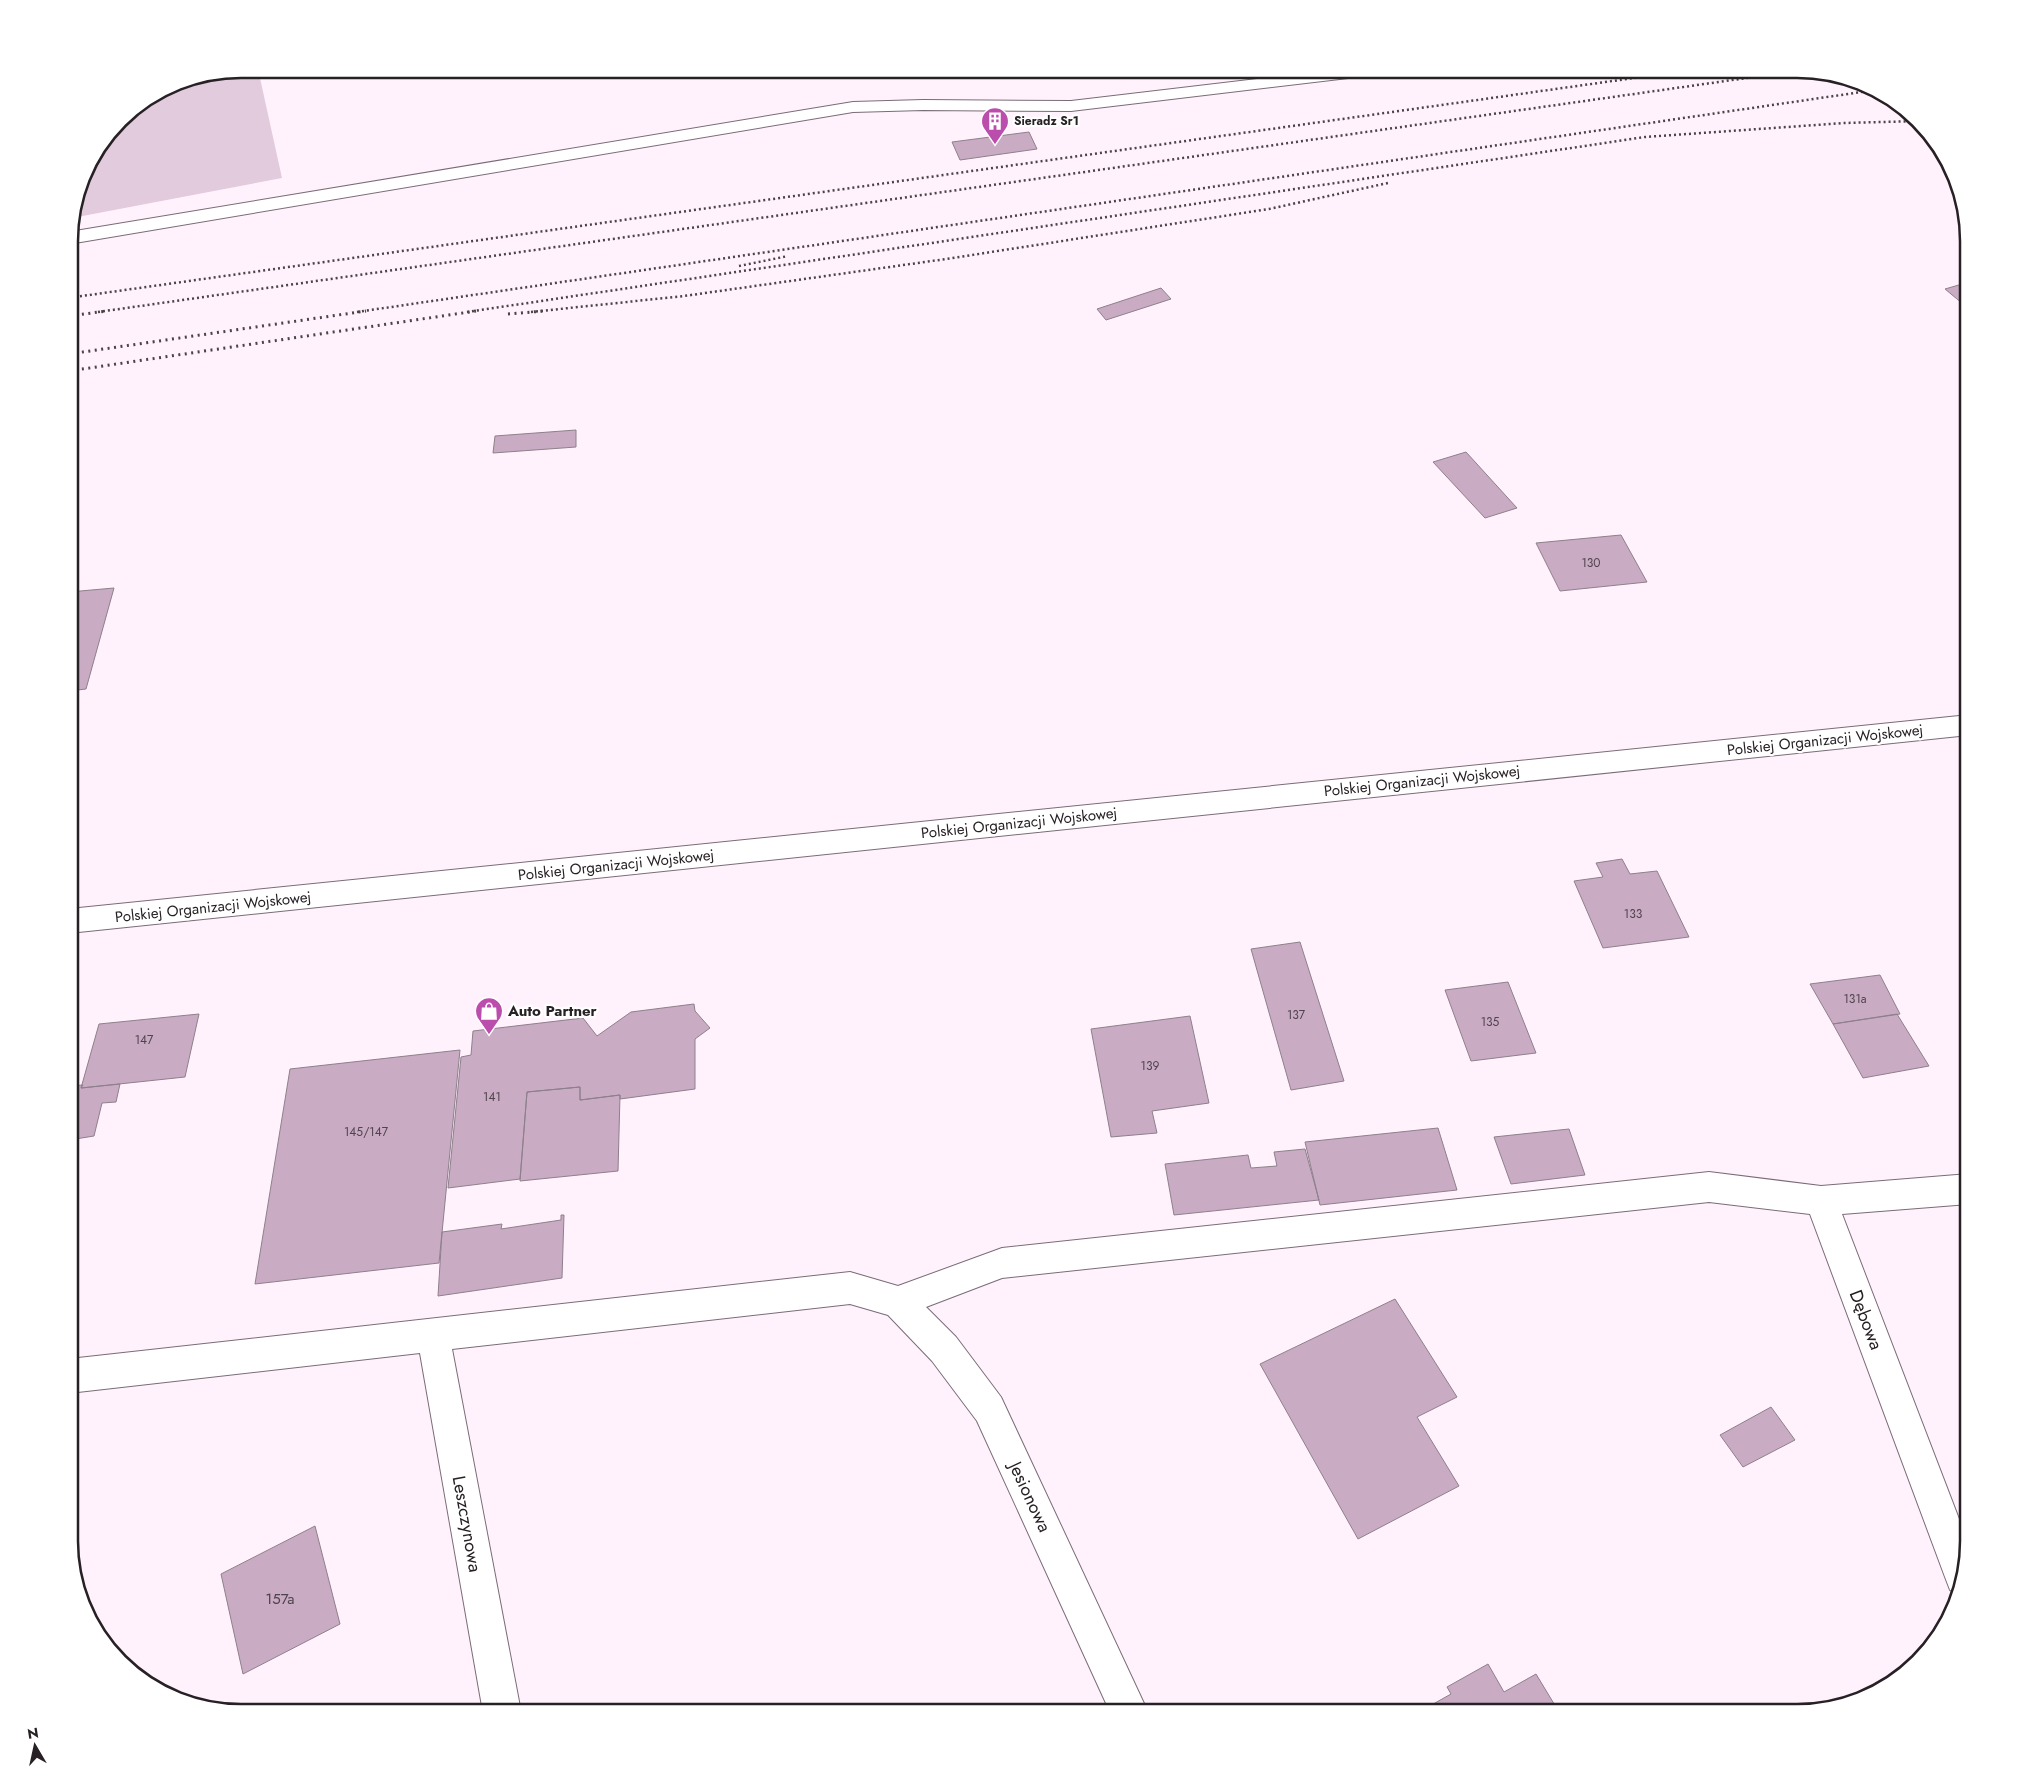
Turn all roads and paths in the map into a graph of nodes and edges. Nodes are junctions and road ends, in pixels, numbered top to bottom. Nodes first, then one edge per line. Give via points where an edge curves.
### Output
1 (1306, 78) edge
2 (78, 236) edge
3 (1960, 726) edge
4 (78, 921) edge
5 (1960, 1190) edge
6 (1821, 1201) junction
7 (898, 1302) junction
8 (432, 1336) junction
9 (78, 1375) edge
10 (1958, 1565) edge
11 (501, 1704) edge
12 (1125, 1704) edge

1 - 2 street via 1071,106 853,107
3 - 4 street, Polskiej Organizacji Wojskowej
5 - 6 street
6 - 7 street via 1709,1187 1002,1263
6 - 10 street, Dębowa
7 - 8 street via 850,1288
7 - 12 street, Jesionowa via 944,1349 989,1409
8 - 9 street
8 - 11 street, Leszczynowa

